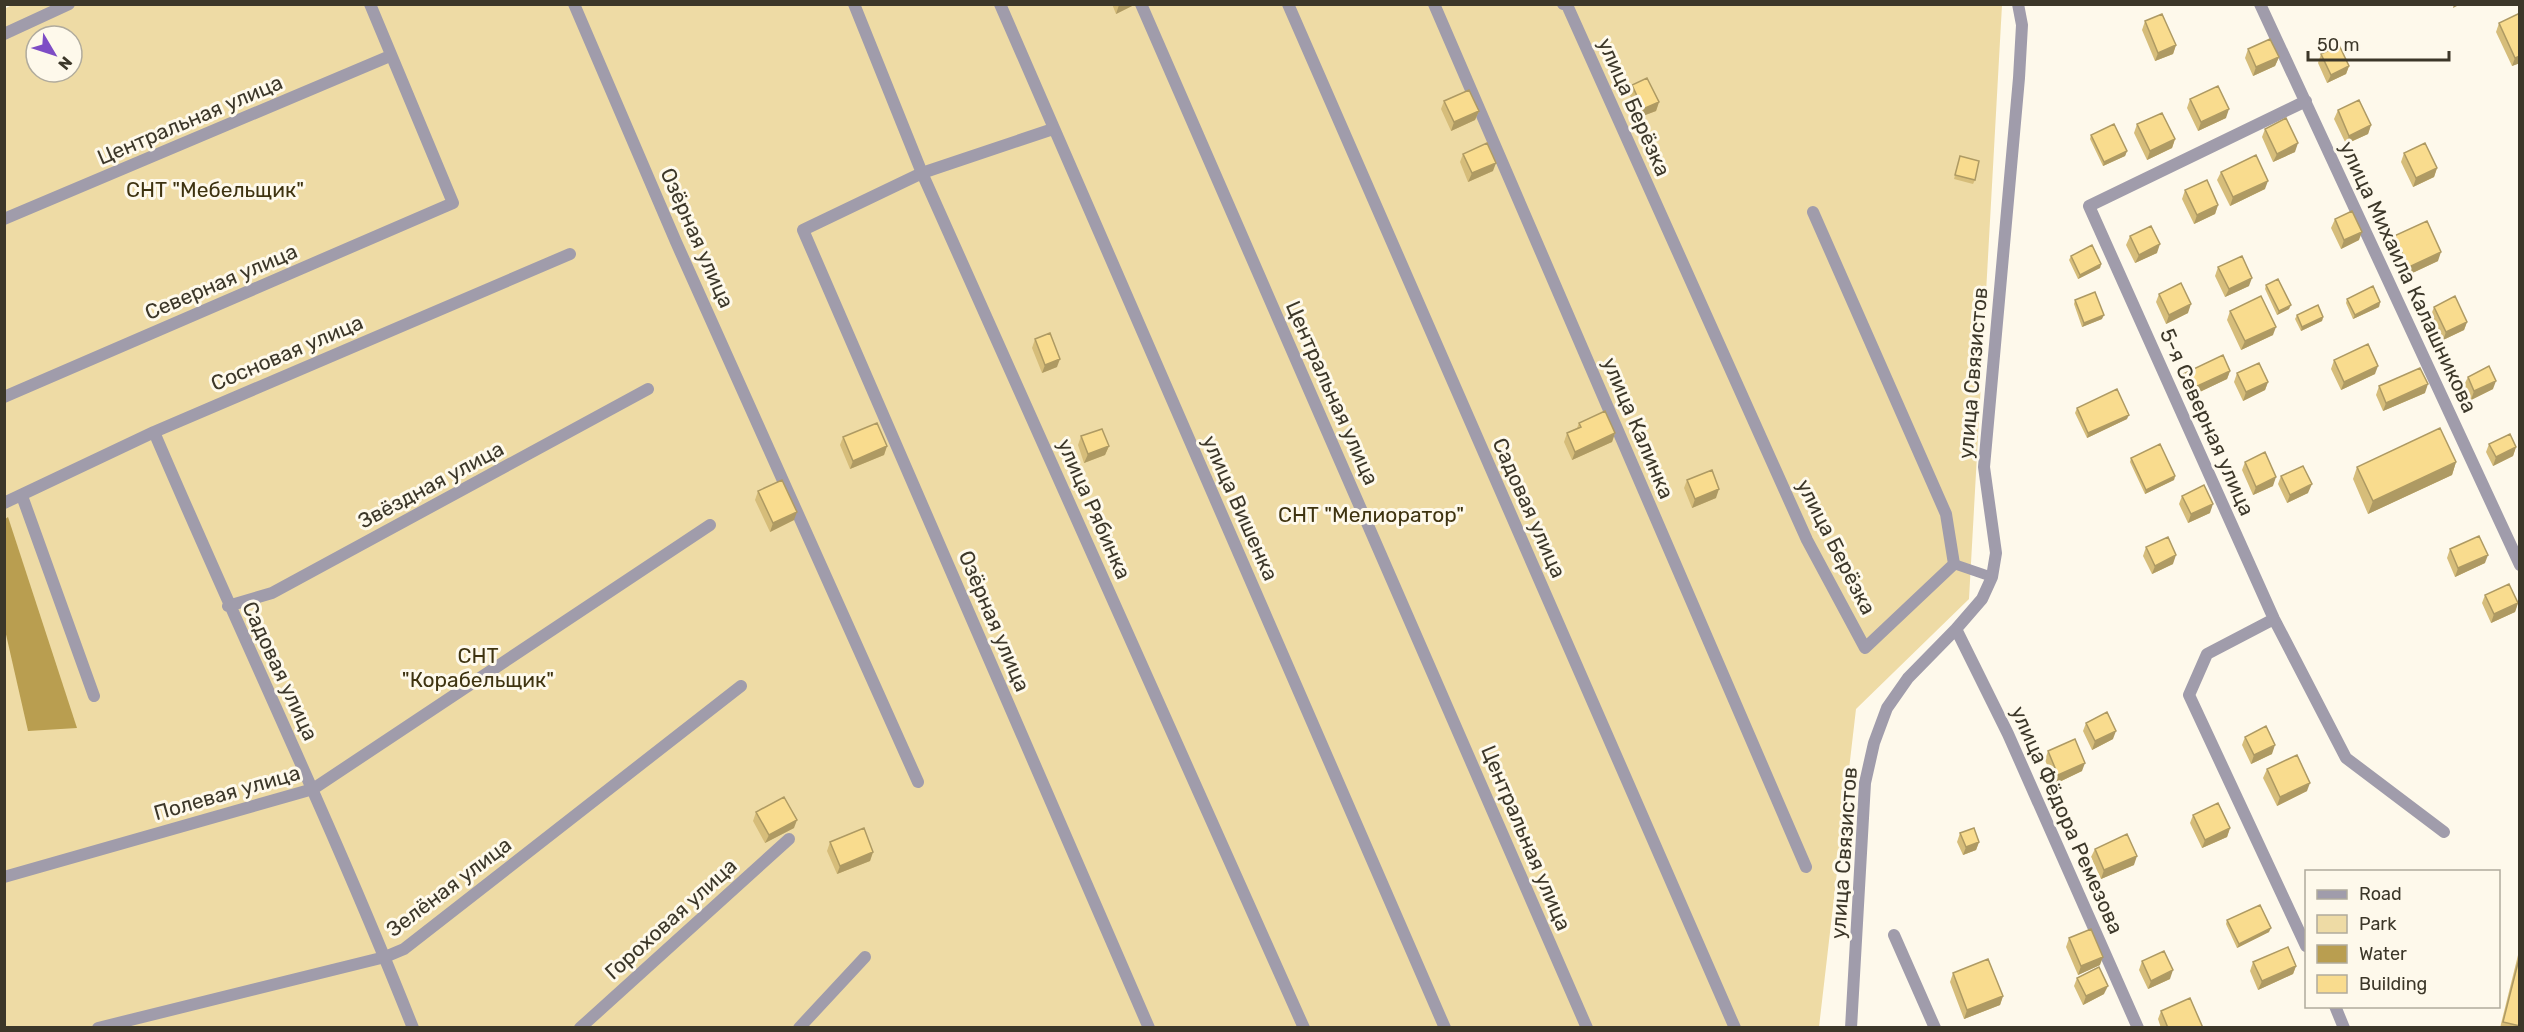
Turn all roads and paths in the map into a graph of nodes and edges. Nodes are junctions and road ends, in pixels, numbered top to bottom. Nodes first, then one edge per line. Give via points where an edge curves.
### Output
1 (69, 4) edge
2 (370, 4) edge
3 (574, 4) edge
4 (854, 4) edge
5 (1000, 4) edge
6 (1141, 4) edge
7 (1288, 4) edge
8 (1434, 4) edge
9 (2018, 4) edge
10 (2260, 4) edge
11 (1566, 5) edge
12 (4, 34) edge
13 (390, 56) junction
14 (2306, 101) junction
15 (1053, 129) junction
16 (922, 173) junction
17 (1813, 212) dead end
18 (4, 219) edge
19 (570, 254) dead end
20 (648, 389) dead end
21 (4, 397) edge
22 (154, 432) junction
23 (22, 496) junction
24 (4, 503) edge
25 (710, 525) dead end
26 (1954, 564) junction
27 (2520, 565) edge
28 (1992, 577) junction
29 (228, 606) junction
30 (2274, 619) junction
31 (1956, 629) junction
32 (741, 686) dead end
33 (94, 696) dead end
34 (918, 782) dead end
35 (313, 789) junction
36 (2444, 832) dead end
37 (789, 838) dead end
38 (1806, 867) dead end
39 (4, 877) edge
40 (1894, 935) dead end
41 (2305, 942) edge
42 (385, 957) junction
43 (865, 957) dead end
44 (2336, 1008) edge
45 (98, 1028) edge
46 (413, 1028) edge
47 (580, 1028) edge
48 (799, 1028) edge
49 (1149, 1028) edge
50 (1304, 1028) edge
51 (1445, 1028) edge
52 (1587, 1028) edge
53 (1735, 1028) edge
54 (1851, 1028) edge
55 (1935, 1028) edge
56 (2138, 1028) edge
57 (2344, 1028) edge

1 - 12 street
2 - 13 street
3 - 34 street, Озёрная улица
4 - 16 street, улица Рябинка
5 - 15 street, улица Вишенка
6 - 52 street, Центральная улица
7 - 53 street, Садовая улица
8 - 38 street, улица Калинка
9 - 28 street, улица Связистов via 2022,25 2019,78 1984,466 1996,553
10 - 14 street, улица Михаила Калашникова
11 - 26 street, улица Берёзка via 1806,540 1865,648
13 - 18 street, Центральная улица
13 - 21 street, Северная улица via 453,203
14 - 27 street, улица Михаила Калашникова
14 - 30 street, 5-я Северная улица via 2089,206
15 - 16 street
15 - 51 street, улица Вишенка
16 - 49 street, Озёрная улица via 803,230
16 - 50 street, улица Рябинка
17 - 26 street via 1946,514
19 - 22 street, Сосновая улица
20 - 29 street, Звёздная улица via 272,593
22 - 23 street, Сосновая улица
22 - 29 street, Садовая улица
23 - 24 street, Сосновая улица
23 - 33 street
25 - 35 street, Полевая улица
26 - 28 lane
28 - 31 street, улица Связистов via 1982,598
29 - 35 street, Садовая улица
30 - 36 street, 5-я Северная улица via 2346,758
30 - 41 street via 2207,654 2189,695
31 - 54 street, улица Связистов via 1908,678 1887,708 1874,743 1865,783
31 - 56 street, улица Фёдора Ремезова via 2008,734
32 - 42 street, Зелёная улица via 404,949
35 - 39 street, Полевая улица
35 - 42 street, Садовая улица
37 - 47 street, Гороховая улица
40 - 55 street
42 - 45 street, Зелёная улица
42 - 46 street, Садовая улица
43 - 48 street
44 - 57 street

